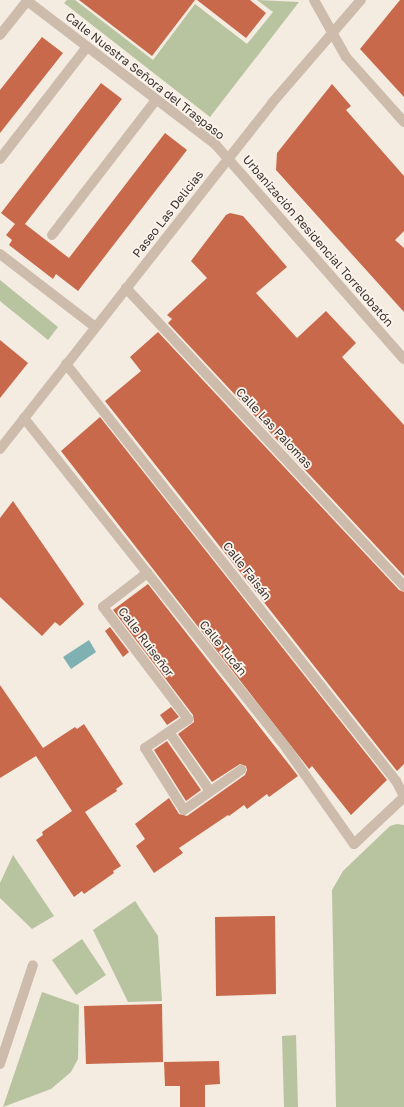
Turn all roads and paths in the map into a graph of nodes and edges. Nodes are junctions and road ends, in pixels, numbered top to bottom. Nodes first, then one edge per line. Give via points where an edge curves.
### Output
1 (26, 0) edge
2 (314, 0) edge
3 (361, 0) edge
4 (331, 33) junction
5 (0, 35) edge
6 (87, 47) junction
7 (156, 100) junction
8 (404, 122) edge
9 (0, 159) edge
10 (228, 159) junction
11 (52, 235) dead end
12 (0, 254) edge
13 (126, 288) junction
14 (95, 327) junction
15 (404, 360) edge
16 (66, 364) junction
17 (24, 418) junction
18 (0, 449) edge
19 (147, 573) junction
20 (404, 586) edge
21 (169, 732) junction
22 (241, 770) dead end
23 (210, 791) junction
24 (404, 797) edge
25 (33, 965) dead end
26 (0, 1064) edge

1 - 5 street
1 - 6 street, Calle Nuestra Señora del Traspaso
2 - 4 street
3 - 4 street, Paseo Las Delicias
4 - 8 street via 346,57
4 - 10 street, Paseo Las Delicias
6 - 7 street, Calle Nuestra Señora del Traspaso
6 - 9 street
7 - 10 street, Calle Nuestra Señora del Traspaso via 215,144
7 - 11 street
10 - 13 street, Paseo Las Delicias
10 - 15 street, Urbanización Residencial Torrelobatón
12 - 14 street
13 - 14 street, Paseo Las Delicias
13 - 20 street, Calle Las Palomas
14 - 16 street, Paseo Las Delicias
16 - 17 street, Paseo Las Delicias
16 - 24 street, Calle Faisán via 396,781
17 - 18 street, Paseo Las Delicias
17 - 19 street, Calle Tucán
19 - 21 street, Calle Ruiseñor via 103,607 188,719
19 - 24 street, Calle Tucán via 288,750 354,844
21 - 23 street
21 - 23 street, Calle Ruiseñor via 145,748 184,810
22 - 23 street, Calle Ruiseñor
25 - 26 street

